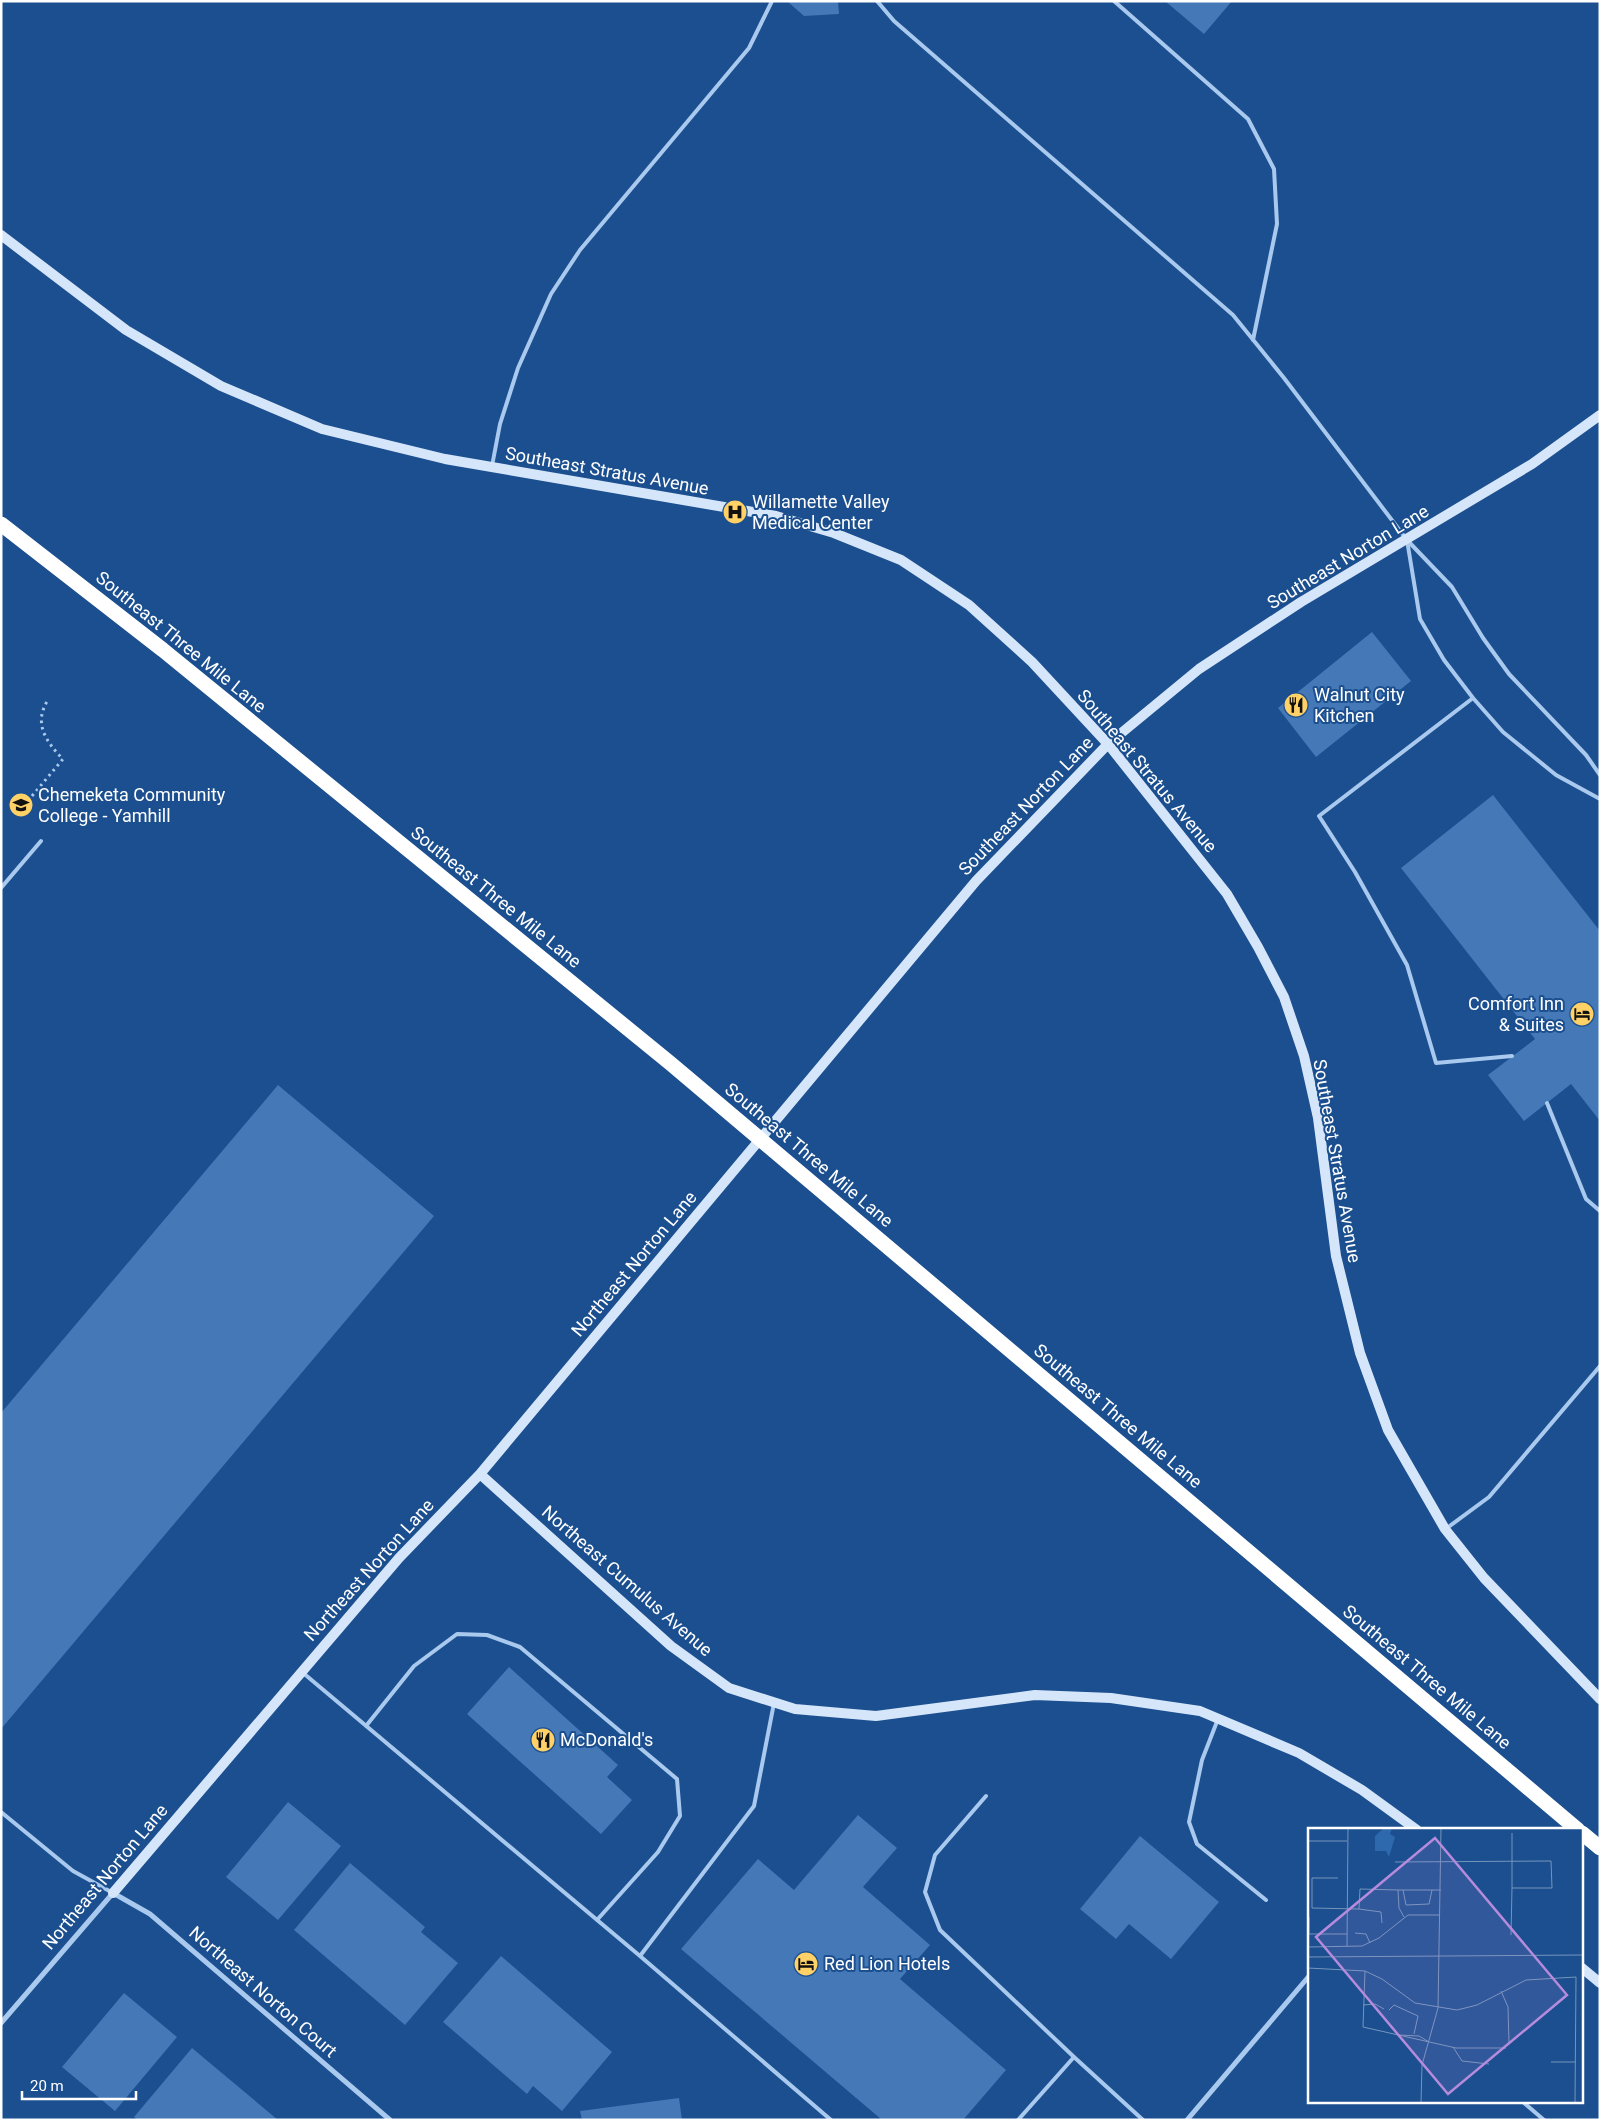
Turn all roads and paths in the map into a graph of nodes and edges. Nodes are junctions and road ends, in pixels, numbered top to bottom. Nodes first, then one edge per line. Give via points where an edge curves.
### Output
1 (772, 1) edge
2 (877, 1) edge
3 (1114, 1) edge
4 (1, 235) edge
5 (1253, 340) junction
6 (1600, 415) edge
7 (492, 468) junction
8 (1, 524) edge
9 (1407, 540) junction
10 (1473, 698) junction
11 (48, 700) dead end
12 (1108, 744) junction
13 (1600, 775) edge
14 (32, 796) dead end
15 (1600, 799) edge
16 (41, 841) dead end
17 (1, 888) edge
18 (1512, 1056) dead end
19 (1547, 1103) dead end
20 (760, 1138) junction
21 (1600, 1211) edge
22 (1600, 1366) edge
23 (480, 1474) junction
24 (1445, 1529) junction
25 (302, 1671) junction
26 (1600, 1699) edge
27 (774, 1702) junction
28 (1218, 1719) junction
29 (366, 1726) junction
30 (986, 1796) dead end
31 (1, 1812) edge
32 (1414, 1828) edge
33 (1576, 1828) edge
34 (1584, 1835) edge
35 (1600, 1848) edge
36 (113, 1893) junction
37 (1266, 1900) dead end
38 (597, 1920) junction
39 (640, 1956) junction
40 (1584, 1970) edge
41 (1308, 1977) edge
42 (1600, 1983) edge
43 (1, 2023) edge
44 (1074, 2057) junction
45 (1525, 2104) edge
46 (390, 2120) edge
47 (831, 2120) edge
48 (1018, 2120) edge
49 (1143, 2120) edge
50 (1187, 2120) edge
51 (1544, 2120) edge

1 - 7 lane via 749,48 580,250 551,294 518,368 500,424
2 - 5 lane via 894,21 1220,303
3 - 5 lane via 1248,119 1274,170 1277,224
4 - 7 street, Southeast Stratus Avenue via 126,330 221,386 322,429
5 - 9 lane
6 - 9 street, Southeast Norton Lane via 1532,464
7 - 12 street, Southeast Stratus Avenue via 776,516 834,533 901,560 969,605 1032,662
8 - 20 highway, Southeast Three Mile Lane via 163,650
9 - 10 lane via 1420,619 1444,660
9 - 12 street, Southeast Norton Lane via 1301,602 1199,669
9 - 13 lane via 1452,587 1509,674 1586,755
10 - 15 lane via 1503,732 1556,775
10 - 18 lane via 1319,816 1355,872 1407,965 1436,1063
11 - 14 path via 43,708 41,726 48,743 63,759
12 - 20 street, Southeast Norton Lane via 976,881
12 - 24 street, Southeast Stratus Avenue via 1227,894 1284,997 1304,1056 1318,1118 1336,1256 1360,1354 1388,1430
16 - 17 lane
19 - 21 lane via 1586,1199
20 - 23 street, Northeast Norton Lane
20 - 33 highway, Southeast Three Mile Lane
22 - 24 lane via 1489,1497
23 - 25 street, Northeast Norton Lane via 398,1558
23 - 27 street, Northeast Cumulus Avenue via 671,1646 729,1688
24 - 26 street, Southeast Stratus Avenue via 1484,1578
25 - 29 lane
25 - 36 street, Northeast Norton Lane
27 - 28 street, Northeast Cumulus Avenue via 795,1709 876,1716 1035,1695 1073,1696 1112,1698 1200,1711
27 - 39 lane via 754,1806
28 - 32 street, Northeast Cumulus Avenue via 1299,1753 1362,1790
28 - 37 lane via 1202,1760 1189,1822 1197,1844
29 - 38 lane
29 - 38 lane via 414,1666 457,1634 488,1636 520,1647 677,1779 680,1816 658,1852
30 - 44 lane via 935,1854 924,1892 940,1930
31 - 36 lane via 73,1871
34 - 35 highway
36 - 43 street, Northeast Norton Lane
36 - 46 street, Northeast Norton Court via 150,1914
38 - 39 lane
39 - 47 lane
40 - 42 street
41 - 50 street
44 - 48 lane
44 - 49 lane
45 - 51 lane

